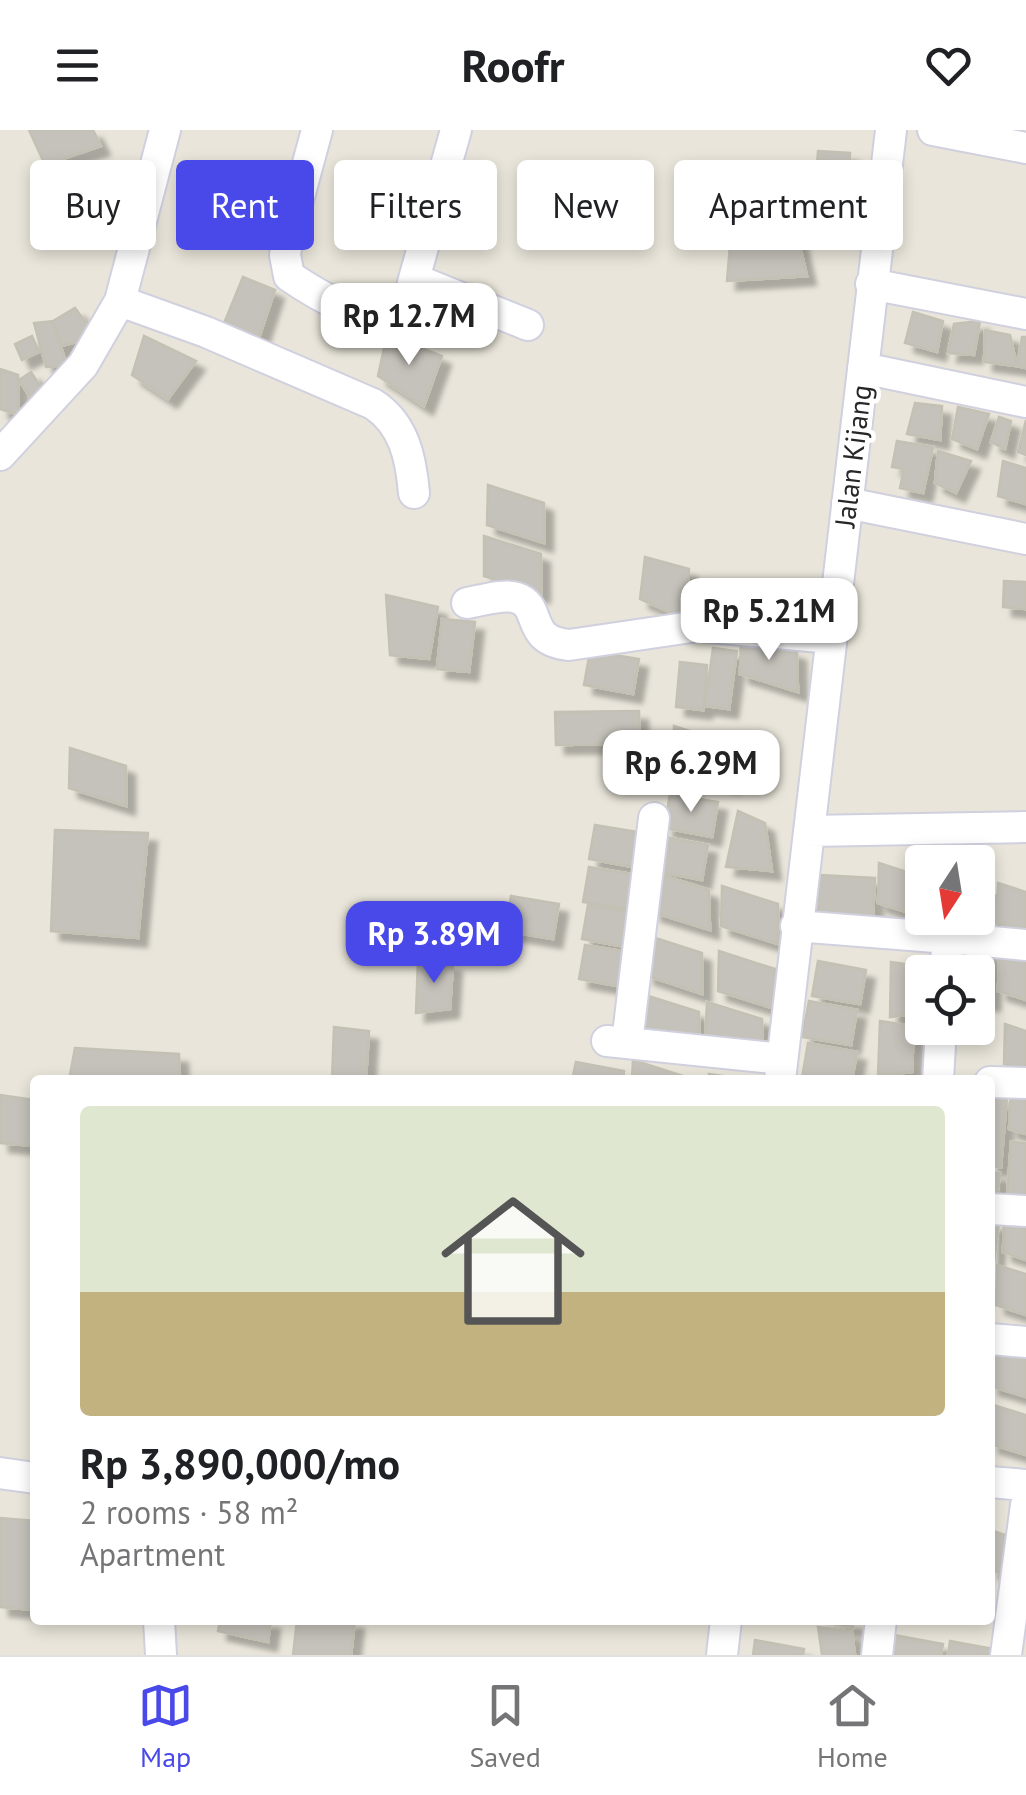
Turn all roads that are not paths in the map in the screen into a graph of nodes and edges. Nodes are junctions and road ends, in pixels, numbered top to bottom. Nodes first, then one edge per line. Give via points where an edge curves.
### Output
1 (164, 130) edge
2 (317, 130) edge
3 (456, 130) edge
4 (891, 130) edge
5 (933, 130) edge
6 (1026, 148) edge
7 (414, 279) junction
8 (871, 284) junction
9 (120, 301) junction
10 (1026, 314) edge
11 (528, 325) dead end
12 (864, 368) junction
13 (1026, 402) edge
14 (0, 455) edge
15 (414, 493) dead end
16 (848, 502) junction
17 (1026, 539) edge
18 (467, 602) dead end
19 (831, 638) junction
20 (654, 818) dead end
21 (1026, 827) edge
22 (809, 831) junction
23 (796, 926) junction
24 (948, 938) junction
25 (1026, 945) edge
26 (946, 955) edge
27 (940, 1045) edge
28 (781, 1069) edge
29 (938, 1075) edge
30 (995, 1082) edge
31 (1026, 1083) edge
32 (995, 1210) edge
33 (1026, 1212) edge
34 (995, 1339) edge
35 (1026, 1342) edge
36 (0, 1473) edge
37 (30, 1477) edge
38 (995, 1482) edge
39 (1026, 1485) edge
40 (1026, 1506) edge
41 (1010, 1616) edge
42 (159, 1625) edge
43 (725, 1625) edge
44 (880, 1625) edge
45 (161, 1655) edge
46 (722, 1655) edge
47 (877, 1655) edge
48 (1006, 1655) edge

1 - 9 street
2 - 7 street via 287,242 289,276 315,294 382,319 397,319 406,310
3 - 7 street
4 - 8 street, Jalan Kijang
5 - 6 street
7 - 11 street
8 - 10 street
8 - 12 street, Jalan Kijang
9 - 14 street via 83,365
9 - 15 street via 374,404 390,415 404,440
12 - 13 street
12 - 16 street, Jalan Kijang
16 - 17 street
16 - 19 street, Jalan Kijang
18 - 19 street via 520,599 555,644 698,626
19 - 22 street, Jalan Kijang
20 - 28 street via 617,1042
21 - 22 street
22 - 23 street, Jalan Kijang
23 - 24 street
23 - 28 street, Jalan Kijang
24 - 25 street
24 - 26 street
27 - 29 street
30 - 31 street
32 - 33 street
34 - 35 street
36 - 37 street
38 - 39 street
40 - 41 street
41 - 48 street
42 - 45 street
43 - 46 street
44 - 47 street

